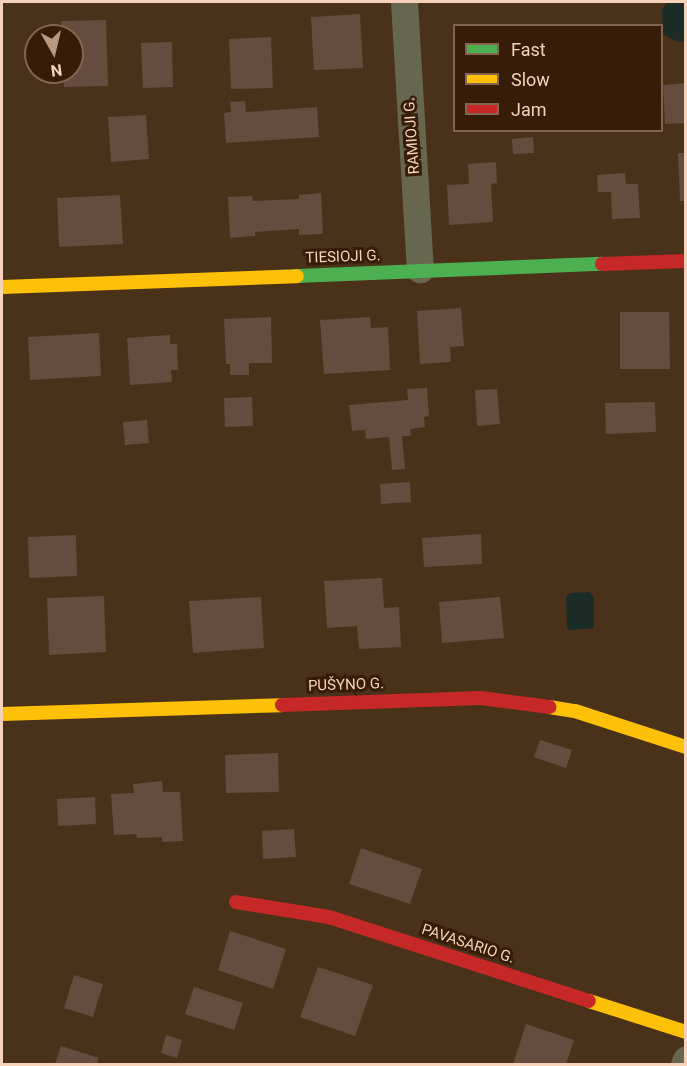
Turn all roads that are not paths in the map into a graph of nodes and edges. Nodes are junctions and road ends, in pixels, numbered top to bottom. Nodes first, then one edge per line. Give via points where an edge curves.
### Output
1 (404, 2) edge
2 (686, 261) edge
3 (420, 270) junction
4 (2, 287) edge
5 (2, 714) edge
6 (686, 747) edge
7 (236, 902) dead end
8 (686, 1032) edge
9 (686, 1059) edge
10 (684, 1065) edge

1 - 3 street, RAMIOJI G.
2 - 3 street, TIESIOJI G.
3 - 4 street, TIESIOJI G.
5 - 6 street, PUŠYNO G. via 482,698 575,711
7 - 8 street, PAVASARIO G. via 329,917
9 - 10 street

